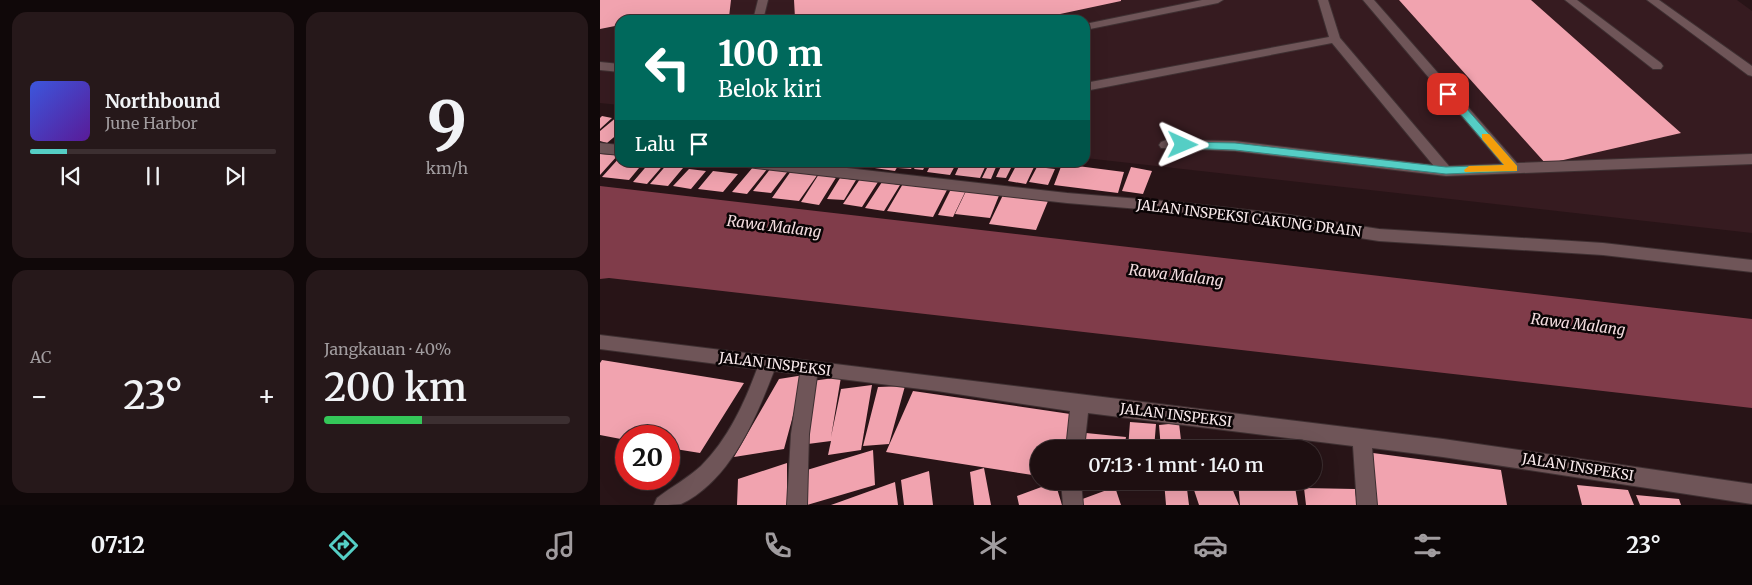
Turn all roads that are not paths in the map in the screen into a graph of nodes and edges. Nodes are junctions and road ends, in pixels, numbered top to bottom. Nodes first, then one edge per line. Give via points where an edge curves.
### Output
1 (763, 0) edge
2 (1218, 0) edge
3 (1323, 0) edge
4 (1368, 0) edge
5 (1570, 0) edge
6 (1652, 0) edge
7 (759, 15) edge
8 (1090, 26) edge
9 (1335, 39) junction
10 (600, 66) edge
11 (1657, 66) dead end
12 (615, 68) edge
13 (1752, 72) edge
14 (1090, 86) edge
15 (1166, 145) dead end
16 (600, 148) edge
17 (615, 150) edge
18 (1752, 159) edge
19 (791, 167) edge
20 (1513, 168) junction
21 (1446, 171) junction
22 (1752, 266) edge
23 (600, 342) edge
24 (768, 363) junction
25 (810, 368) junction
26 (1080, 404) junction
27 (1362, 438) junction
28 (1076, 440) edge
29 (1072, 490) edge
30 (1752, 494) edge
31 (664, 505) edge
32 (797, 505) edge
33 (1073, 505) edge
34 (1367, 505) edge

1 - 7 street
2 - 8 street
3 - 9 street
4 - 20 street
5 - 11 street
6 - 13 street
9 - 14 street
9 - 21 street
10 - 12 street
15 - 21 street via 1235,146
16 - 17 street
18 - 20 street
19 - 22 street, JALAN INSPEKSI CAKUNG DRAIN via 1176,207 1379,235 1584,248
20 - 21 street
23 - 24 street, JALAN INSPEKSI
24 - 25 street, JALAN INSPEKSI
24 - 31 street via 730,444 707,472
25 - 26 street, JALAN INSPEKSI
25 - 32 street via 797,465
26 - 27 street, JALAN INSPEKSI
26 - 28 street
27 - 30 street, JALAN INSPEKSI via 1533,460
27 - 34 street
29 - 33 street

